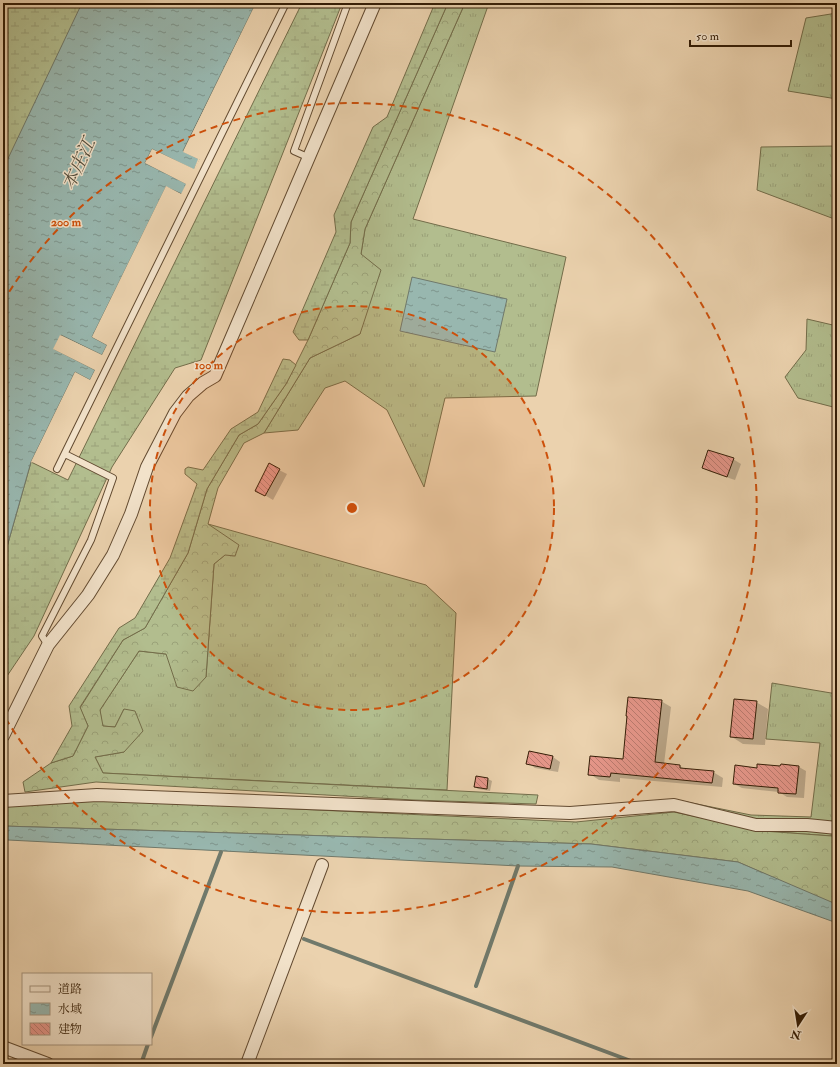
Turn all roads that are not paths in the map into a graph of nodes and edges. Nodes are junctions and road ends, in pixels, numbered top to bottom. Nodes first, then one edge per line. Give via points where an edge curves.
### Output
1 (286, 3) edge
2 (348, 3) edge
3 (374, 3) edge
4 (303, 155) dead end
5 (64, 454) junction
6 (57, 469) dead end
7 (48, 646) junction
8 (3, 736) edge
9 (3, 801) edge
10 (837, 828) edge
11 (322, 864) dead end
12 (3, 1047) edge
13 (48, 1064) edge
14 (247, 1064) edge

1 - 5 lane
2 - 4 lane via 294,151
3 - 7 street via 215,376 188,396 175,413 147,467 131,514 113,555 88,595
5 - 6 lane
5 - 7 lane via 113,478 91,540 42,636
7 - 8 street
9 - 10 street via 97,795 570,813 674,805 756,824
11 - 14 street
12 - 13 street

